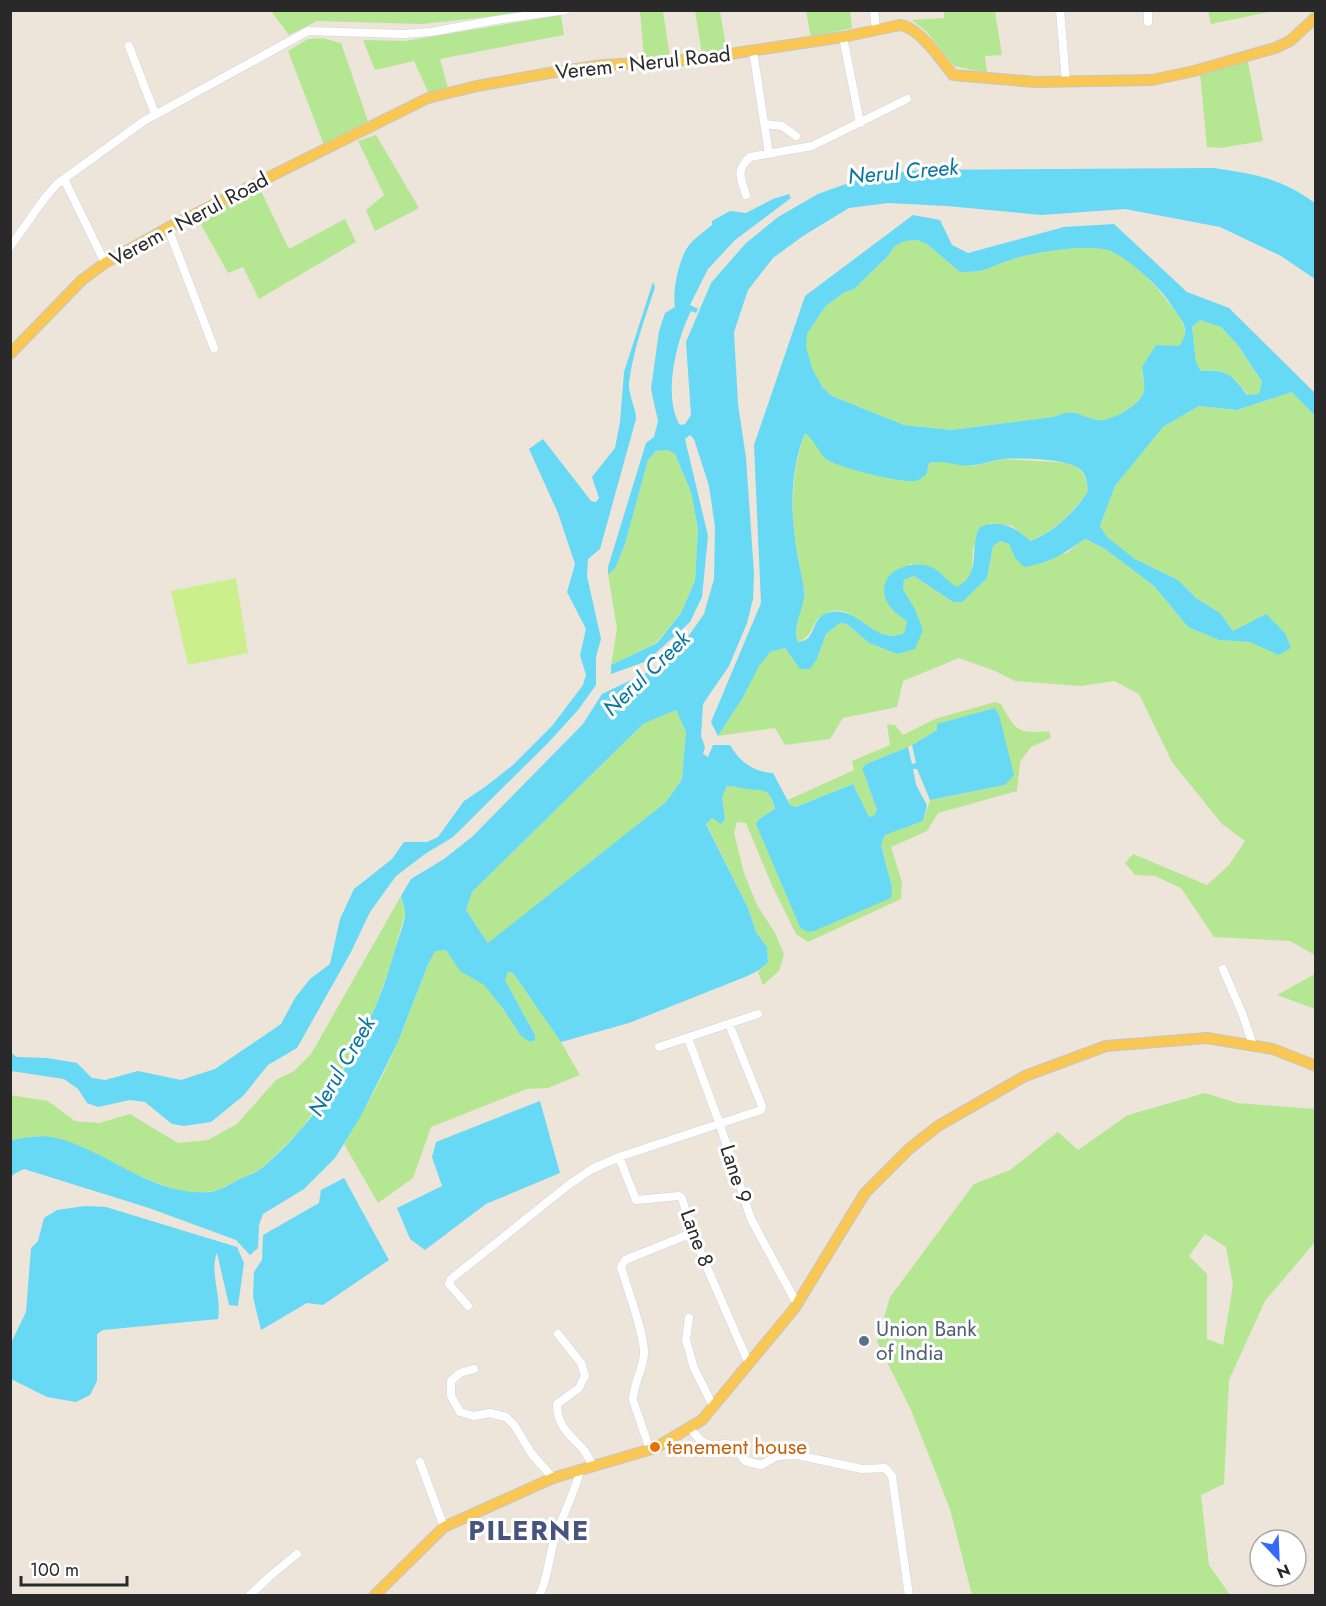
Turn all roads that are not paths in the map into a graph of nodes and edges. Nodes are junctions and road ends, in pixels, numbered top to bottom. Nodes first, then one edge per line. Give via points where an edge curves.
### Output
1 (566, 10) edge
2 (874, 10) edge
3 (1060, 10) edge
4 (1148, 10) edge
5 (1316, 17) edge
6 (1148, 22) dead end
7 (876, 30) junction
8 (843, 37) junction
9 (129, 46) dead end
10 (753, 51) junction
11 (1066, 82) junction
12 (908, 99) dead end
13 (155, 114) junction
14 (860, 123) junction
15 (765, 124) junction
16 (796, 136) dead end
17 (769, 154) junction
18 (64, 179) junction
19 (746, 195) dead end
20 (168, 228) junction
21 (10, 247) edge
22 (105, 263) junction
23 (214, 348) dead end
24 (10, 354) edge
25 (1223, 969) dead end
26 (758, 1014) dead end
27 (729, 1024) junction
28 (688, 1038) junction
29 (1253, 1046) junction
30 (660, 1047) dead end
31 (1316, 1066) edge
32 (720, 1125) junction
33 (619, 1157) junction
34 (692, 1233) junction
35 (797, 1304) junction
36 (468, 1306) dead end
37 (690, 1318) dead end
38 (558, 1334) dead end
39 (748, 1364) junction
40 (474, 1369) dead end
41 (714, 1406) junction
42 (690, 1428) junction
43 (650, 1450) junction
44 (420, 1462) dead end
45 (593, 1466) junction
46 (580, 1470) junction
47 (553, 1478) junction
48 (444, 1527) junction
49 (297, 1554) dead end
50 (249, 1596) edge
51 (374, 1596) edge
52 (539, 1596) edge
53 (909, 1596) edge

1 - 13 street via 431,32 308,31
2 - 7 street
3 - 11 street
4 - 6 street
5 - 11 main road, Verem - Nerul Road via 1290,41 1275,48 1194,71 1152,80
7 - 8 main road, Verem - Nerul Road
7 - 11 main road, Verem - Nerul Road via 900,25 912,29 953,75
8 - 10 main road, Verem - Nerul Road
8 - 14 street
9 - 13 street
10 - 15 street
10 - 20 main road, Verem - Nerul Road via 675,62 603,65 428,98
12 - 14 street
13 - 18 street
14 - 17 street via 812,146
15 - 16 street via 782,126
15 - 17 street
17 - 19 street via 750,157 743,163 739,173
18 - 21 street via 44,199
18 - 22 street
20 - 22 main road, Verem - Nerul Road
20 - 23 street
22 - 24 main road, Verem - Nerul Road via 82,280
25 - 29 street
26 - 27 street
27 - 28 street
27 - 32 street via 762,1108
28 - 30 street
28 - 32 street, Lane 9
29 - 31 main road via 1273,1049
29 - 35 main road via 1207,1038 1106,1046 1025,1076 938,1126 909,1149 865,1193
32 - 33 street
32 - 35 street, Lane 9 via 750,1219
33 - 34 street, Lane 8 via 634,1199 679,1196
33 - 36 street via 570,1183 451,1280 449,1284
34 - 39 street, Lane 8
34 - 43 street via 626,1260 621,1267 644,1345 633,1400
35 - 39 main road
37 - 41 street via 686,1340 694,1368
38 - 45 street via 581,1363 585,1376 579,1388 557,1404 557,1413 568,1435
39 - 41 main road
40 - 47 street via 451,1381 451,1396 460,1412 506,1418
41 - 42 main road
42 - 43 main road
42 - 53 street via 702,1442 726,1443 737,1449 745,1461 761,1464 777,1456 797,1455 862,1468 885,1468 892,1476
43 - 45 main road
44 - 48 street
45 - 46 main road
46 - 47 main road
46 - 52 street via 555,1536 545,1586
47 - 48 main road
48 - 51 main road
49 - 50 street

